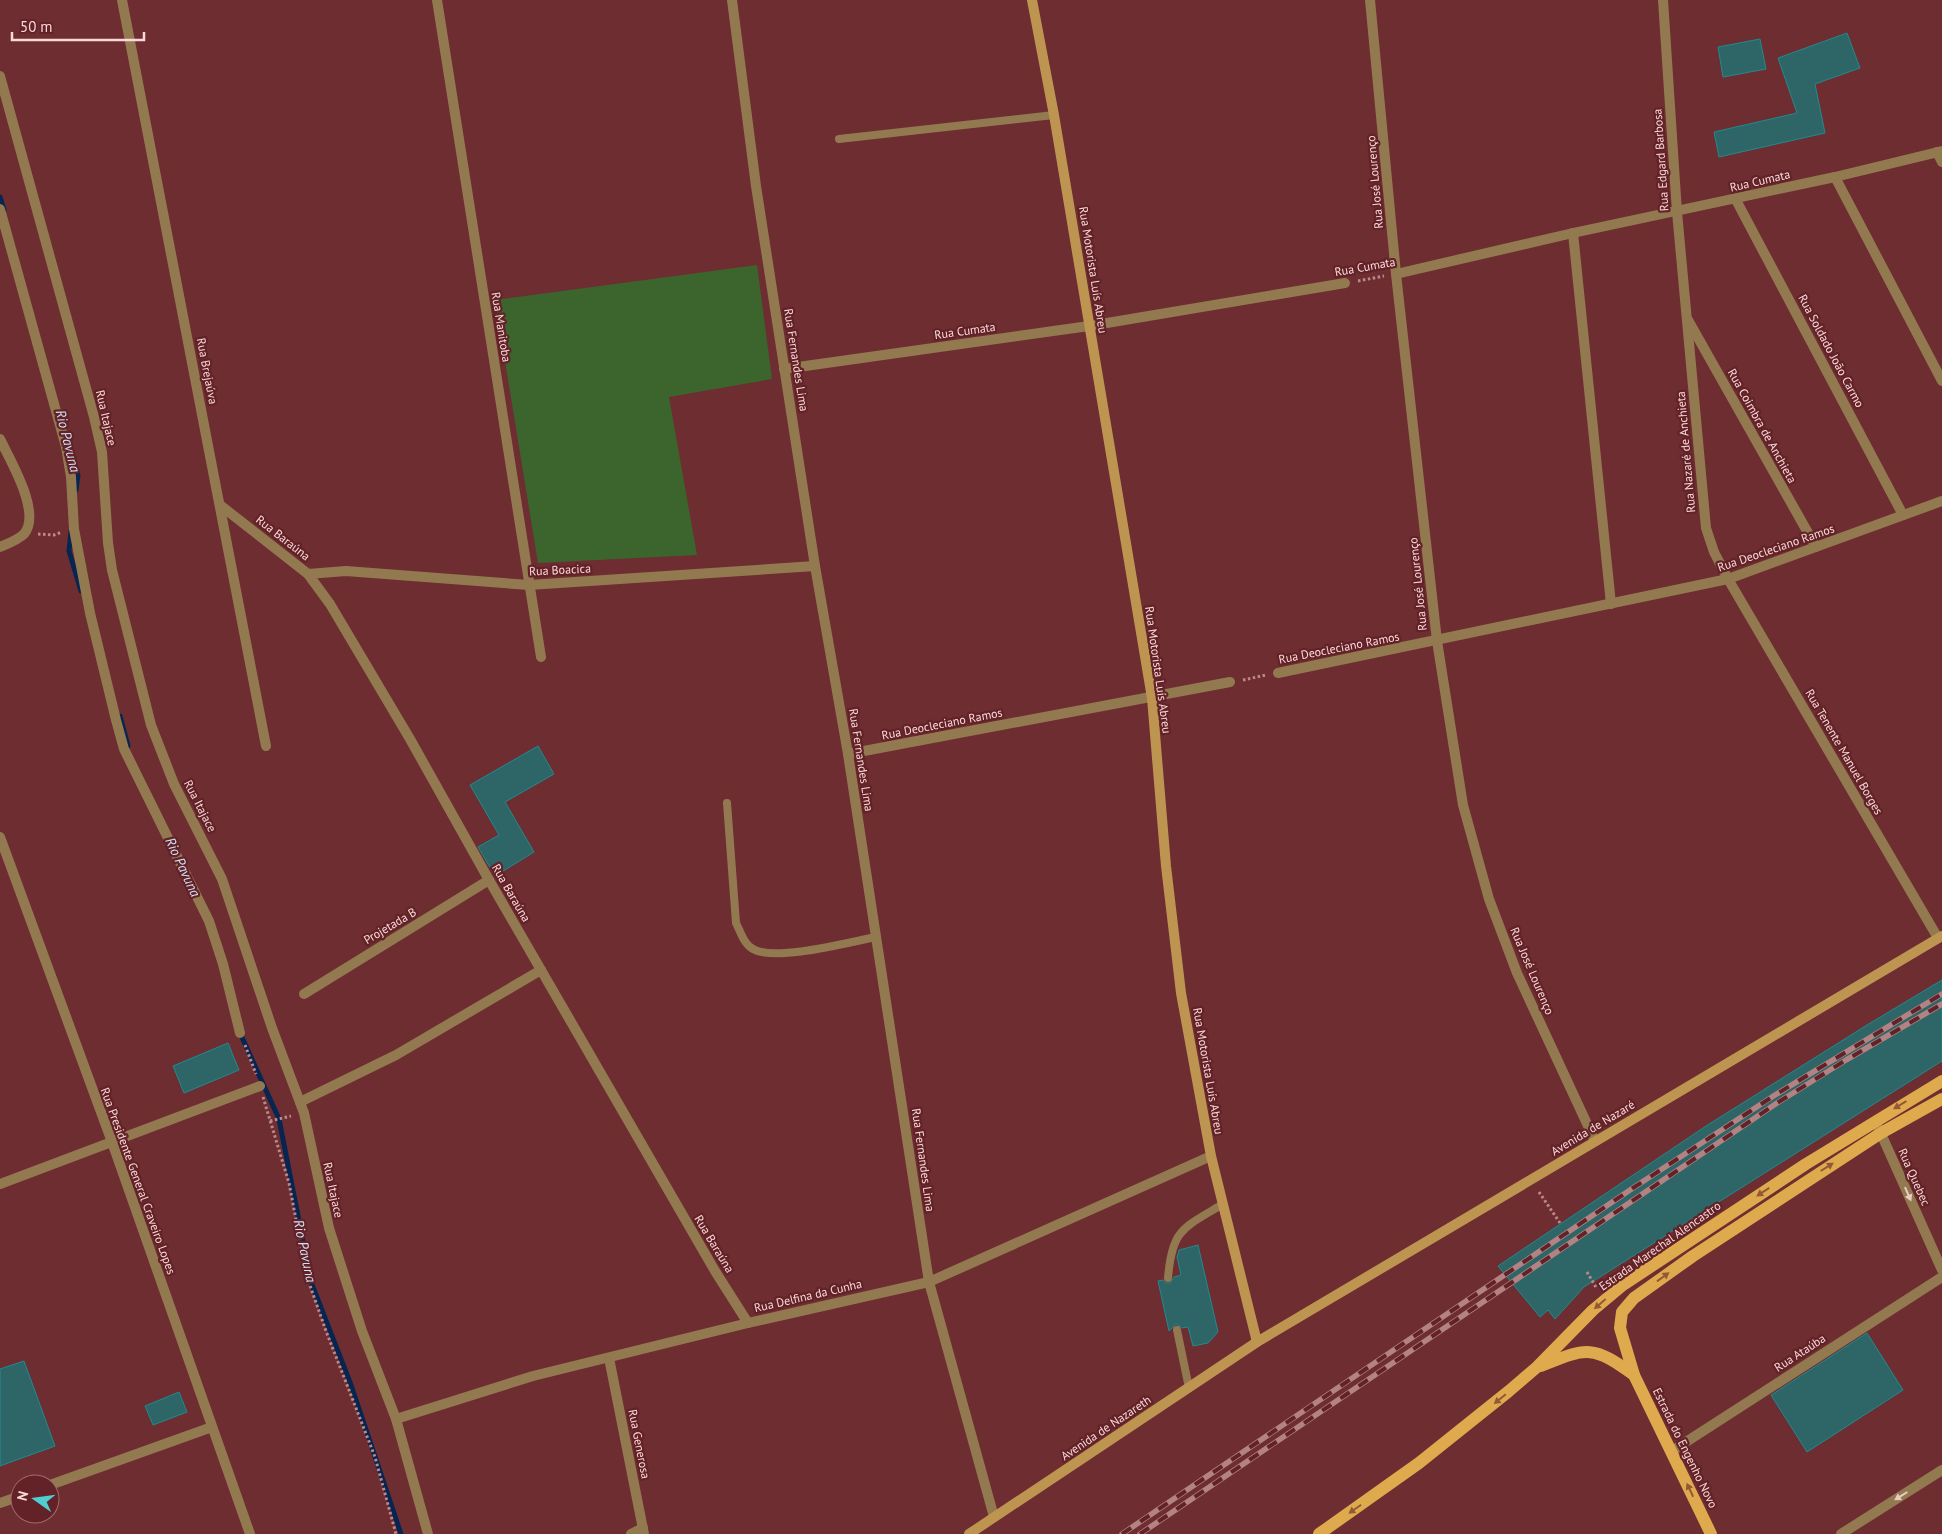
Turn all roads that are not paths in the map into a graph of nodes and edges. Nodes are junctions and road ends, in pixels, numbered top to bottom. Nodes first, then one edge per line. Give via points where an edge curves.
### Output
1 (122, 0) edge
2 (436, 0) edge
3 (732, 0) edge
4 (1032, 0) edge
5 (1370, 0) edge
6 (1663, 0) edge
7 (0, 76) edge
8 (1054, 115) junction
9 (840, 139) dead end
10 (1940, 155) edge
11 (1835, 178) junction
12 (1736, 200) junction
13 (0, 209) edge
14 (1677, 212) junction
15 (1572, 233) junction
16 (1396, 274) junction
17 (1345, 283) road end
18 (1687, 317) junction
19 (1089, 326) junction
20 (784, 369) junction
21 (1942, 380) edge
22 (0, 439) edge
23 (1942, 501) edge
24 (220, 505) junction
25 (1903, 515) junction
26 (0, 547) edge
27 (1816, 547) junction
28 (814, 566) junction
29 (308, 574) junction
30 (1728, 579) junction
31 (529, 585) junction
32 (1611, 604) junction
33 (1437, 641) junction
34 (541, 657) dead end
35 (1278, 673) road end
36 (1230, 682) road end
37 (1152, 698) junction
38 (266, 746) dead end
39 (848, 754) junction
40 (727, 803) dead end
41 (0, 837) edge
42 (4, 862) edge
43 (490, 880) junction
44 (876, 937) junction
45 (1940, 937) edge
46 (541, 970) junction
47 (304, 994) dead end
48 (240, 1033) road end
49 (1942, 1080) edge
50 (260, 1086) road end
51 (1942, 1099) edge
52 (300, 1102) junction
53 (1876, 1120) junction
54 (1881, 1133) junction
55 (1595, 1141) junction
56 (112, 1142) junction
57 (1210, 1156) junction
58 (0, 1184) edge
59 (1223, 1204) junction
60 (1942, 1270) edge
61 (1942, 1277) edge
62 (1168, 1278) dead end
63 (929, 1282) junction
64 (748, 1322) junction
65 (1176, 1330) dead end
66 (1257, 1342) junction
67 (609, 1358) junction
68 (1537, 1367) junction
69 (1634, 1374) junction
70 (1189, 1388) junction
71 (396, 1419) junction
72 (212, 1427) junction
73 (1672, 1451) junction
74 (1942, 1470) edge
75 (60, 1481) edge
76 (994, 1517) junction
77 (644, 1531) edge
78 (250, 1534) edge
79 (428, 1534) edge
80 (631, 1534) edge
81 (968, 1534) edge
82 (1319, 1534) edge
83 (1711, 1534) edge
84 (1841, 1534) edge

1 - 24 street, Rua Brejaúva
2 - 31 street, Rua Manitoba
3 - 20 street, Rua Fernandes Lima
4 - 8 main road, Rua Motorista Luís Abreu
5 - 16 street, Rua José Lourenço
6 - 14 street, Rua Edgard Barbosa
7 - 52 street, Rua Itajace via 94,417 102,452 112,570 151,725 174,784 222,879
8 - 9 lane
8 - 19 main road, Rua Motorista Luís Abreu
10 - 11 street, Rua Cumata
11 - 12 street, Rua Cumata
11 - 21 street
12 - 14 street, Rua Cumata
12 - 25 street, Rua Soldado João Carmo
13 - 48 street via 66,447 72,477 74,529 90,613 124,749 209,922
14 - 15 street, Rua Cumata
14 - 18 street, Rua Edgard Barbosa
15 - 16 street, Rua Cumata
15 - 32 street
16 - 33 street, Rua José Lourenço
17 - 19 street, Rua Cumata
18 - 27 street, Rua Coimbra de Anchieta
18 - 30 street, Rua Nazaré de Anchieta via 1706,528
19 - 20 street, Rua Cumata
19 - 37 main road, Rua Motorista Luís Abreu
20 - 28 street, Rua Fernandes Lima
22 - 26 street via 26,496 29,518 24,534
23 - 25 street, Rua Deocleciano Ramos
24 - 29 street, Rua Baraúna
24 - 38 street, Rua Brejaúva
25 - 27 street, Rua Deocleciano Ramos
27 - 30 street, Rua Deocleciano Ramos
28 - 31 street, Rua Boacica
28 - 39 street, Rua Fernandes Lima
29 - 31 street, Rua Boacica via 346,571
29 - 43 street, Rua Baraúna via 330,604
30 - 32 street, Rua Deocleciano Ramos
30 - 45 street, Rua Tenente Manuel Borges
31 - 34 street, Rua Manitoba
32 - 33 street, Rua Deocleciano Ramos
33 - 35 street, Rua Deocleciano Ramos
33 - 55 street, Rua José Lourenço via 1463,805 1489,899 1516,973
36 - 37 street, Rua Deocleciano Ramos
37 - 39 street, Rua Deocleciano Ramos
37 - 57 main road, Rua Motorista Luís Abreu via 1166,866 1181,993
39 - 44 street, Rua Fernandes Lima
40 - 44 lane via 736,924 745,941 766,953 786,953
41 - 42 street, Rua Presidente General Craveiro Lopes
42 - 56 street, Rua Presidente General Craveiro Lopes
43 - 46 street, Rua Baraúna
43 - 47 street, Projetada B
44 - 63 street, Rua Fernandes Lima
45 - 55 main road, Avenida de Nazaré
46 - 52 street via 396,1055
46 - 64 street, Rua Baraúna via 715,1271
49 -> 53 main road, Estrada Marechal Alencastro
50 - 56 street
51 - 54 main road
52 - 71 street, Rua Itajace via 328,1228 362,1331
53 - 54 street, Rua Quebec
53 -> 68 main road, Estrada Marechal Alencastro via 1623,1285 1593,1310
54 -> 60 street, Rua Quebec
69 -> 54 main road via 1620,1328 1620,1318 1627,1306 1693,1256
55 - 66 main road, Avenida de Nazaré
56 - 58 street
56 - 72 street, Rua Presidente General Craveiro Lopes
57 - 59 main road, Rua Motorista Luís Abreu
57 - 63 street, Rua Delfina da Cunha
59 - 62 lane via 1184,1227 1173,1245
59 - 66 main road, Rua Motorista Luís Abreu
61 - 73 street, Rua Ataúba
63 - 64 street, Rua Delfina da Cunha
63 - 76 street, Rua Fernandes Lima
64 - 67 street, Rua Delfina da Cunha
65 - 70 lane
66 - 70 main road, Avenida de Nazareth
67 - 71 street, Rua Delfina da Cunha via 533,1376
67 - 77 street, Rua Generosa
68 - 69 main road via 1584,1351 1606,1356
68 -> 82 main road, Estrada Marechal Alencastro via 1420,1463
69 - 73 main road, Estrada do Engenho Novo
70 - 76 main road, Avenida de Nazareth
71 - 79 street, Rua Itajace
72 - 75 street
72 - 78 street, Rua Presidente General Craveiro Lopes
83 -> 73 main road, Estrada do Engenho Novo
74 -> 84 street
76 - 81 main road, Avenida de Nazareth
77 - 80 street

